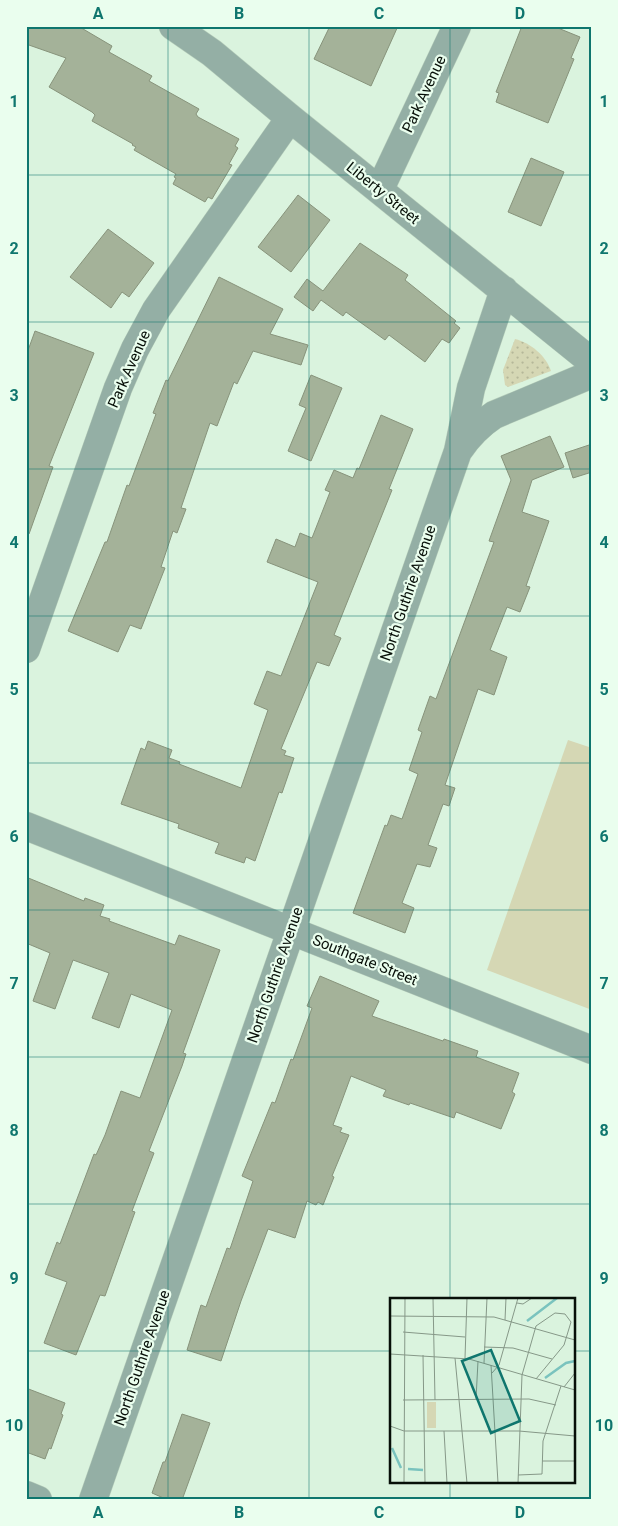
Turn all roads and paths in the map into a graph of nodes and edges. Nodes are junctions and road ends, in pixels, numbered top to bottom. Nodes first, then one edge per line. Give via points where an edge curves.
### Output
1 (173, 26) edge
2 (456, 26) edge
3 (290, 118) junction
4 (380, 190) junction
5 (504, 290) junction
6 (592, 362) edge
7 (592, 374) edge
8 (458, 451) junction
9 (26, 650) edge
10 (26, 826) edge
11 (290, 930) junction
12 (592, 1050) edge
13 (26, 1495) edge
14 (38, 1500) edge
15 (92, 1500) edge

1 - 3 street, Liberty Street
2 - 4 street, Park Avenue
3 - 4 street, Liberty Street
3 - 9 street, Park Avenue via 156,310 135,348
4 - 5 street, Liberty Street
5 - 6 street, Liberty Street
5 - 8 street, North Guthrie Avenue via 471,388
7 - 8 street, North Guthrie Avenue via 494,415 469,435
8 - 11 street, North Guthrie Avenue
10 - 11 street, Southgate Street
11 - 12 street, Southgate Street
11 - 15 street, North Guthrie Avenue
13 - 14 street

